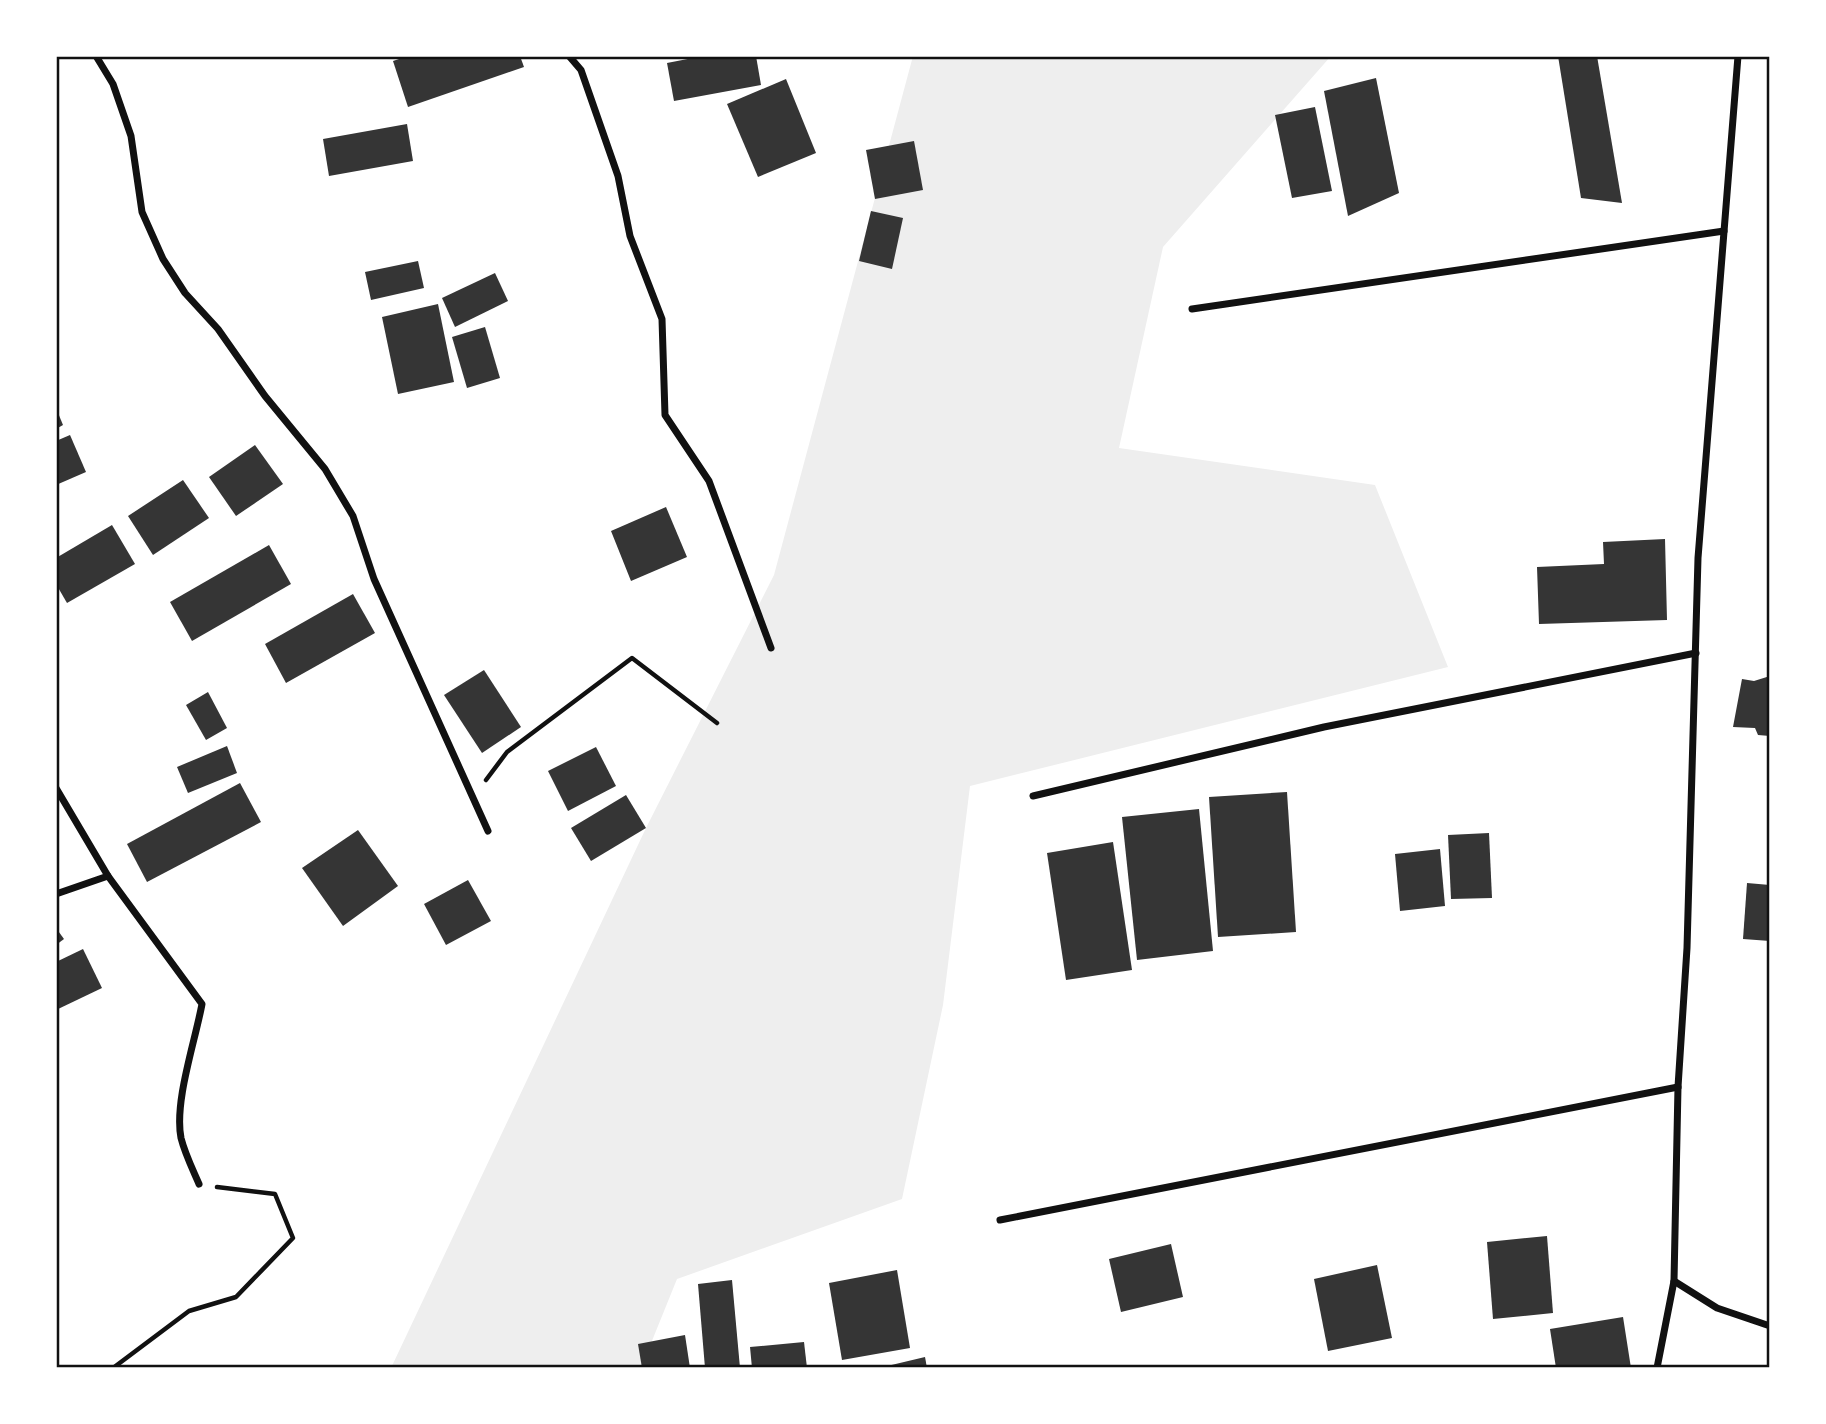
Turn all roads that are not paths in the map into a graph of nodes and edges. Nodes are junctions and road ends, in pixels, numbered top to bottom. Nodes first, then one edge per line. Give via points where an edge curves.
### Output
1 (96, 56) edge
2 (569, 56) edge
3 (1738, 56) edge
4 (1724, 231) junction
5 (1192, 309) dead end
6 (771, 648) dead end
7 (1696, 653) junction
8 (56, 788) edge
9 (1033, 796) dead end
10 (488, 831) dead end
11 (108, 876) junction
12 (56, 894) edge
13 (1678, 1087) junction
14 (199, 1184) road end
15 (1000, 1220) dead end
16 (1674, 1280) junction
17 (1770, 1326) edge
18 (1657, 1368) edge

1 - 10 street via 113,84 131,136 142,212 163,259 325,469 353,516 374,579
2 - 6 street via 581,70 614,164 630,236 662,319 665,415 709,481
3 - 4 street
4 - 5 street
4 - 7 street via 1698,558
7 - 9 street via 1324,727
7 - 13 street
8 - 11 street
11 - 12 street
11 - 14 street via 202,1004 183,1084 181,1137
13 - 15 street
13 - 16 street
16 - 17 street via 1717,1308
16 - 18 street

